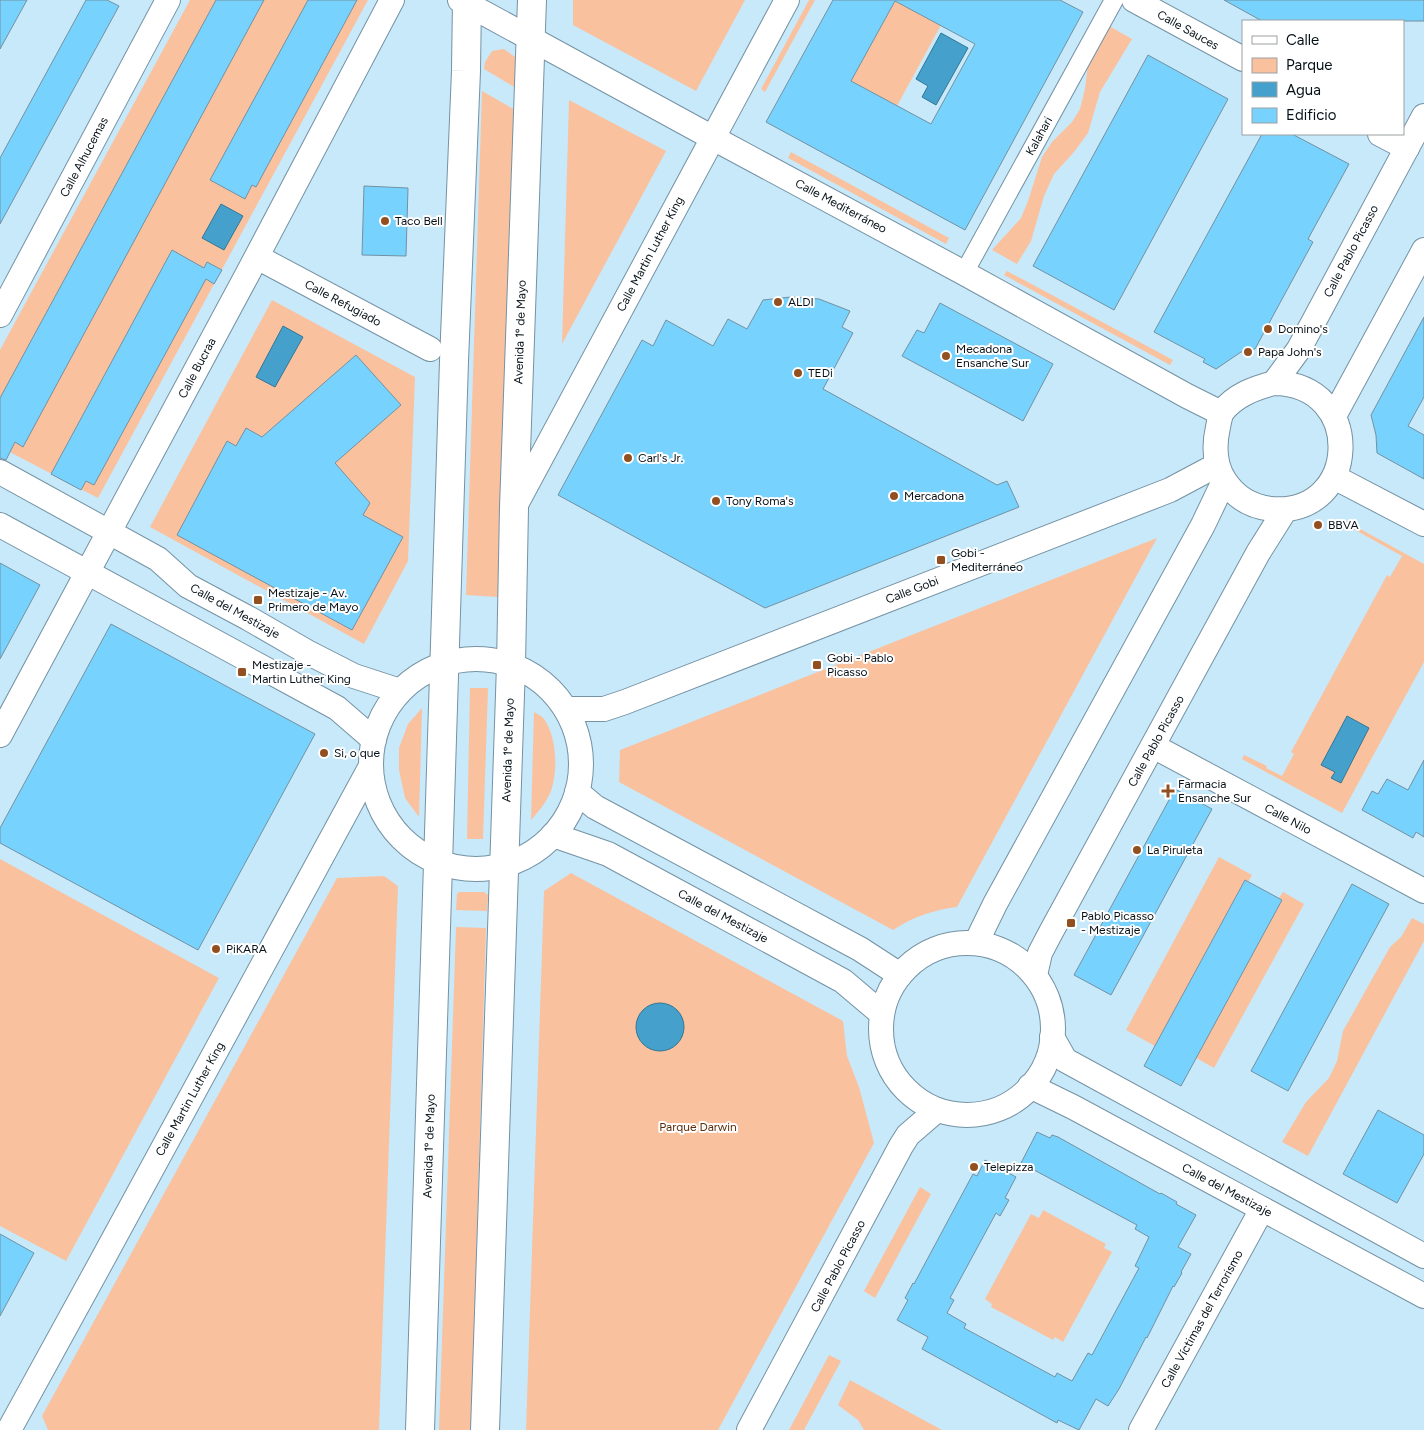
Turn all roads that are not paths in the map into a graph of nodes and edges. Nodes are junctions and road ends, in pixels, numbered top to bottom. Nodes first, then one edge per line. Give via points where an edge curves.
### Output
1 (168, 0) edge
2 (392, 0) edge
3 (532, 0) edge
4 (787, 0) edge
5 (1114, 0) edge
6 (1134, 0) edge
7 (464, 1) edge
8 (530, 38) junction
9 (1242, 58) edge
10 (1424, 116) edge
11 (1382, 135) edge
12 (713, 138) junction
13 (1407, 148) junction
14 (1424, 250) edge
15 (257, 258) junction
16 (964, 273) junction
17 (0, 315) edge
18 (430, 349) dead end
19 (1274, 383) junction
20 (1221, 413) junction
21 (1334, 416) junction
22 (0, 472) edge
23 (1221, 473) junction
24 (1334, 477) junction
25 (514, 508) junction
26 (1285, 510) junction
27 (1424, 524) edge
28 (0, 525) edge
29 (110, 532) junction
30 (88, 573) junction
31 (445, 663) junction
32 (511, 665) junction
33 (400, 691) junction
34 (566, 709) junction
35 (604, 709) junction
36 (0, 735) edge
37 (577, 738) junction
38 (374, 740) junction
39 (1153, 746) junction
40 (371, 766) junction
41 (577, 792) junction
42 (553, 835) junction
43 (438, 862) junction
44 (503, 866) junction
45 (1424, 891) edge
46 (976, 943) junction
47 (900, 975) junction
48 (1035, 975) junction
49 (882, 1014) junction
50 (1052, 1037) junction
51 (1030, 1086) junction
52 (937, 1110) junction
53 (1262, 1209) junction
54 (1424, 1256) edge
55 (1424, 1296) edge
56 (8, 1430) edge
57 (420, 1430) edge
58 (485, 1430) edge
59 (749, 1430) edge
60 (1141, 1430) edge

1 - 17 street, Calle Alhucemas
2 - 15 street, Calle Bucraa
3 - 8 street, Avenida 1º de Mayo
4 - 12 street, Calle Martin Luther King
5 - 16 street, Kalahari
6 - 9 street, Calle Sauces
7 - 8 street, Calle Mediterráneo
7 - 31 street, Avenida 1º de Mayo via 466,71
8 - 12 street, Calle Mediterráneo
8 - 25 street, Avenida 1º de Mayo
10 - 13 street, Calle Pablo Picasso
11 - 13 street
12 - 16 street, Calle Mediterráneo
12 - 25 street, Calle Martin Luther King
13 - 19 street, Calle Pablo Picasso via 1299,349
14 - 21 street
15 - 18 street, Calle Refugiado
15 - 29 street, Calle Bucraa
16 - 20 street, Calle Mediterráneo
19 - 20 street via 1253,388
19 - 21 street via 1285,383 1312,393
20 - 23 street via 1215,445
21 - 24 street via 1341,436 1341,454
22 - 29 street, Calle del Mestizaje
23 - 26 street via 1234,492 1247,502 1261,508
23 - 35 street, Calle Gobi
23 - 46 street via 1203,526
24 - 26 street via 1320,494 1300,506
24 - 27 street
25 - 32 street, Avenida 1º de Mayo
26 - 39 street, Calle Pablo Picasso via 1258,553
28 - 30 street
29 - 30 street, Calle Bucraa
29 - 33 street, Calle del Mestizaje via 158,559 188,586 307,652 354,676
30 - 36 street, Calle Bucraa
30 - 38 street via 337,708
31 - 32 street via 485,659
31 - 33 street via 426,671
31 - 43 street, Avenida 1º de Mayo
32 - 34 street via 545,685
32 - 44 street, Avenida 1º de Mayo
33 - 38 street via 380,721
34 - 35 street, Calle Gobi
34 - 37 street
35 - 37 street, Calle Gobi
37 - 41 street via 580,749
38 - 40 street
39 - 45 street, Calle Nilo
39 - 48 street, Calle Pablo Picasso via 1040,953
40 - 43 street via 377,801 398,836
40 - 56 street, Calle Martin Luther King
41 - 42 street via 571,808
41 - 47 street via 595,807 860,949
42 - 44 street via 530,854
42 - 49 street, Calle del Mestizaje via 608,854 652,877 843,981
43 - 44 street via 482,869
43 - 57 street, Avenida 1º de Mayo
44 - 58 street, Avenida 1º de Mayo
46 - 47 street via 959,943 934,950 912,962
46 - 48 street via 1009,954
47 - 49 street
48 - 50 street via 1046,994 1052,1015
49 - 52 street via 884,1051 891,1069 915,1097
50 - 51 street via 1047,1059
50 - 54 street via 1065,1060
51 - 52 street via 1009,1103 984,1113 957,1114
51 - 53 street, Calle del Mestizaje
52 - 59 street, Calle Pablo Picasso via 908,1135 901,1146
53 - 55 street, Calle del Mestizaje
53 - 60 street, Calle Víctimas del Terrorismo

